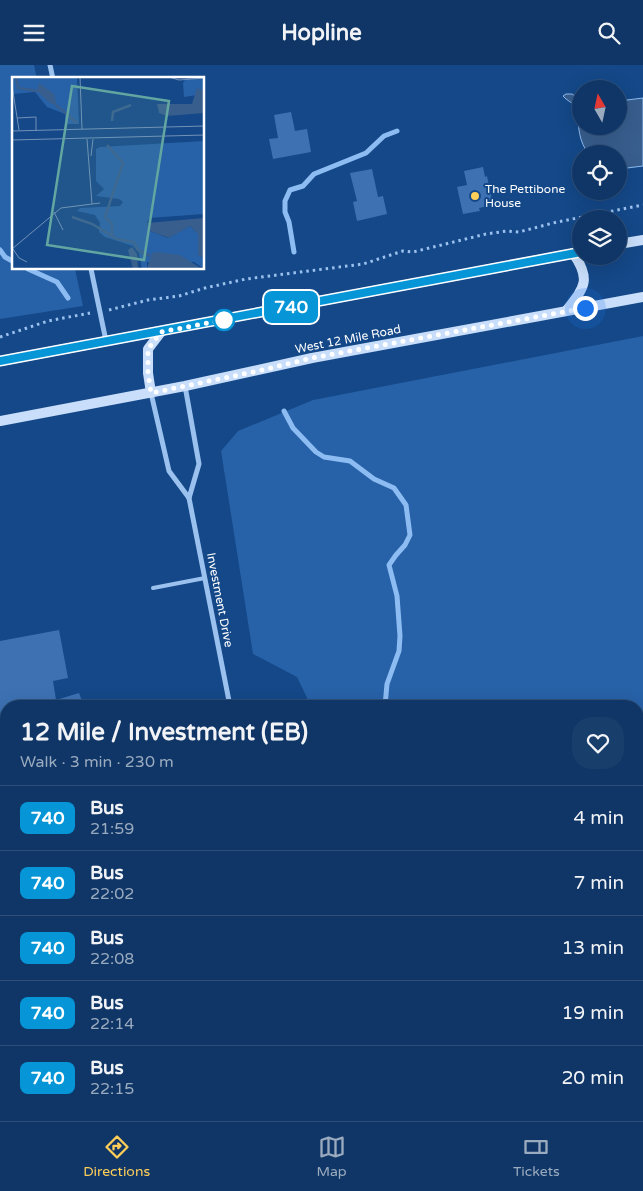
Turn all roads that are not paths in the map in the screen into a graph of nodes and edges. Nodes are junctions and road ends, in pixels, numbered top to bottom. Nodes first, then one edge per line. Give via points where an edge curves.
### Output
1 (643, 240) edge
2 (627, 243) edge
3 (572, 253) edge
4 (581, 265) edge
5 (91, 270) edge
6 (643, 297) edge
7 (566, 311) junction
8 (161, 332) junction
9 (106, 341) junction
10 (0, 361) edge
11 (185, 386) junction
12 (151, 393) junction
13 (0, 421) edge
14 (189, 498) junction
15 (205, 578) junction
16 (153, 588) dead end
17 (229, 700) edge

1 - 2 main road
3 - 8 main road
4 - 7 main road via 585,278 579,294
5 - 9 street
6 - 7 main road, West 12 Mile Road
7 - 11 main road, West 12 Mile Road via 312,358
8 - 9 main road
8 - 12 main road via 148,349
9 - 10 main road
11 - 12 main road, West 12 Mile Road
11 - 14 street, Investment Drive via 198,464
12 - 13 main road, West 12 Mile Road
12 - 14 street, Investment Drive via 169,471
14 - 15 street, Investment Drive
15 - 16 lane
15 - 17 street, Investment Drive

